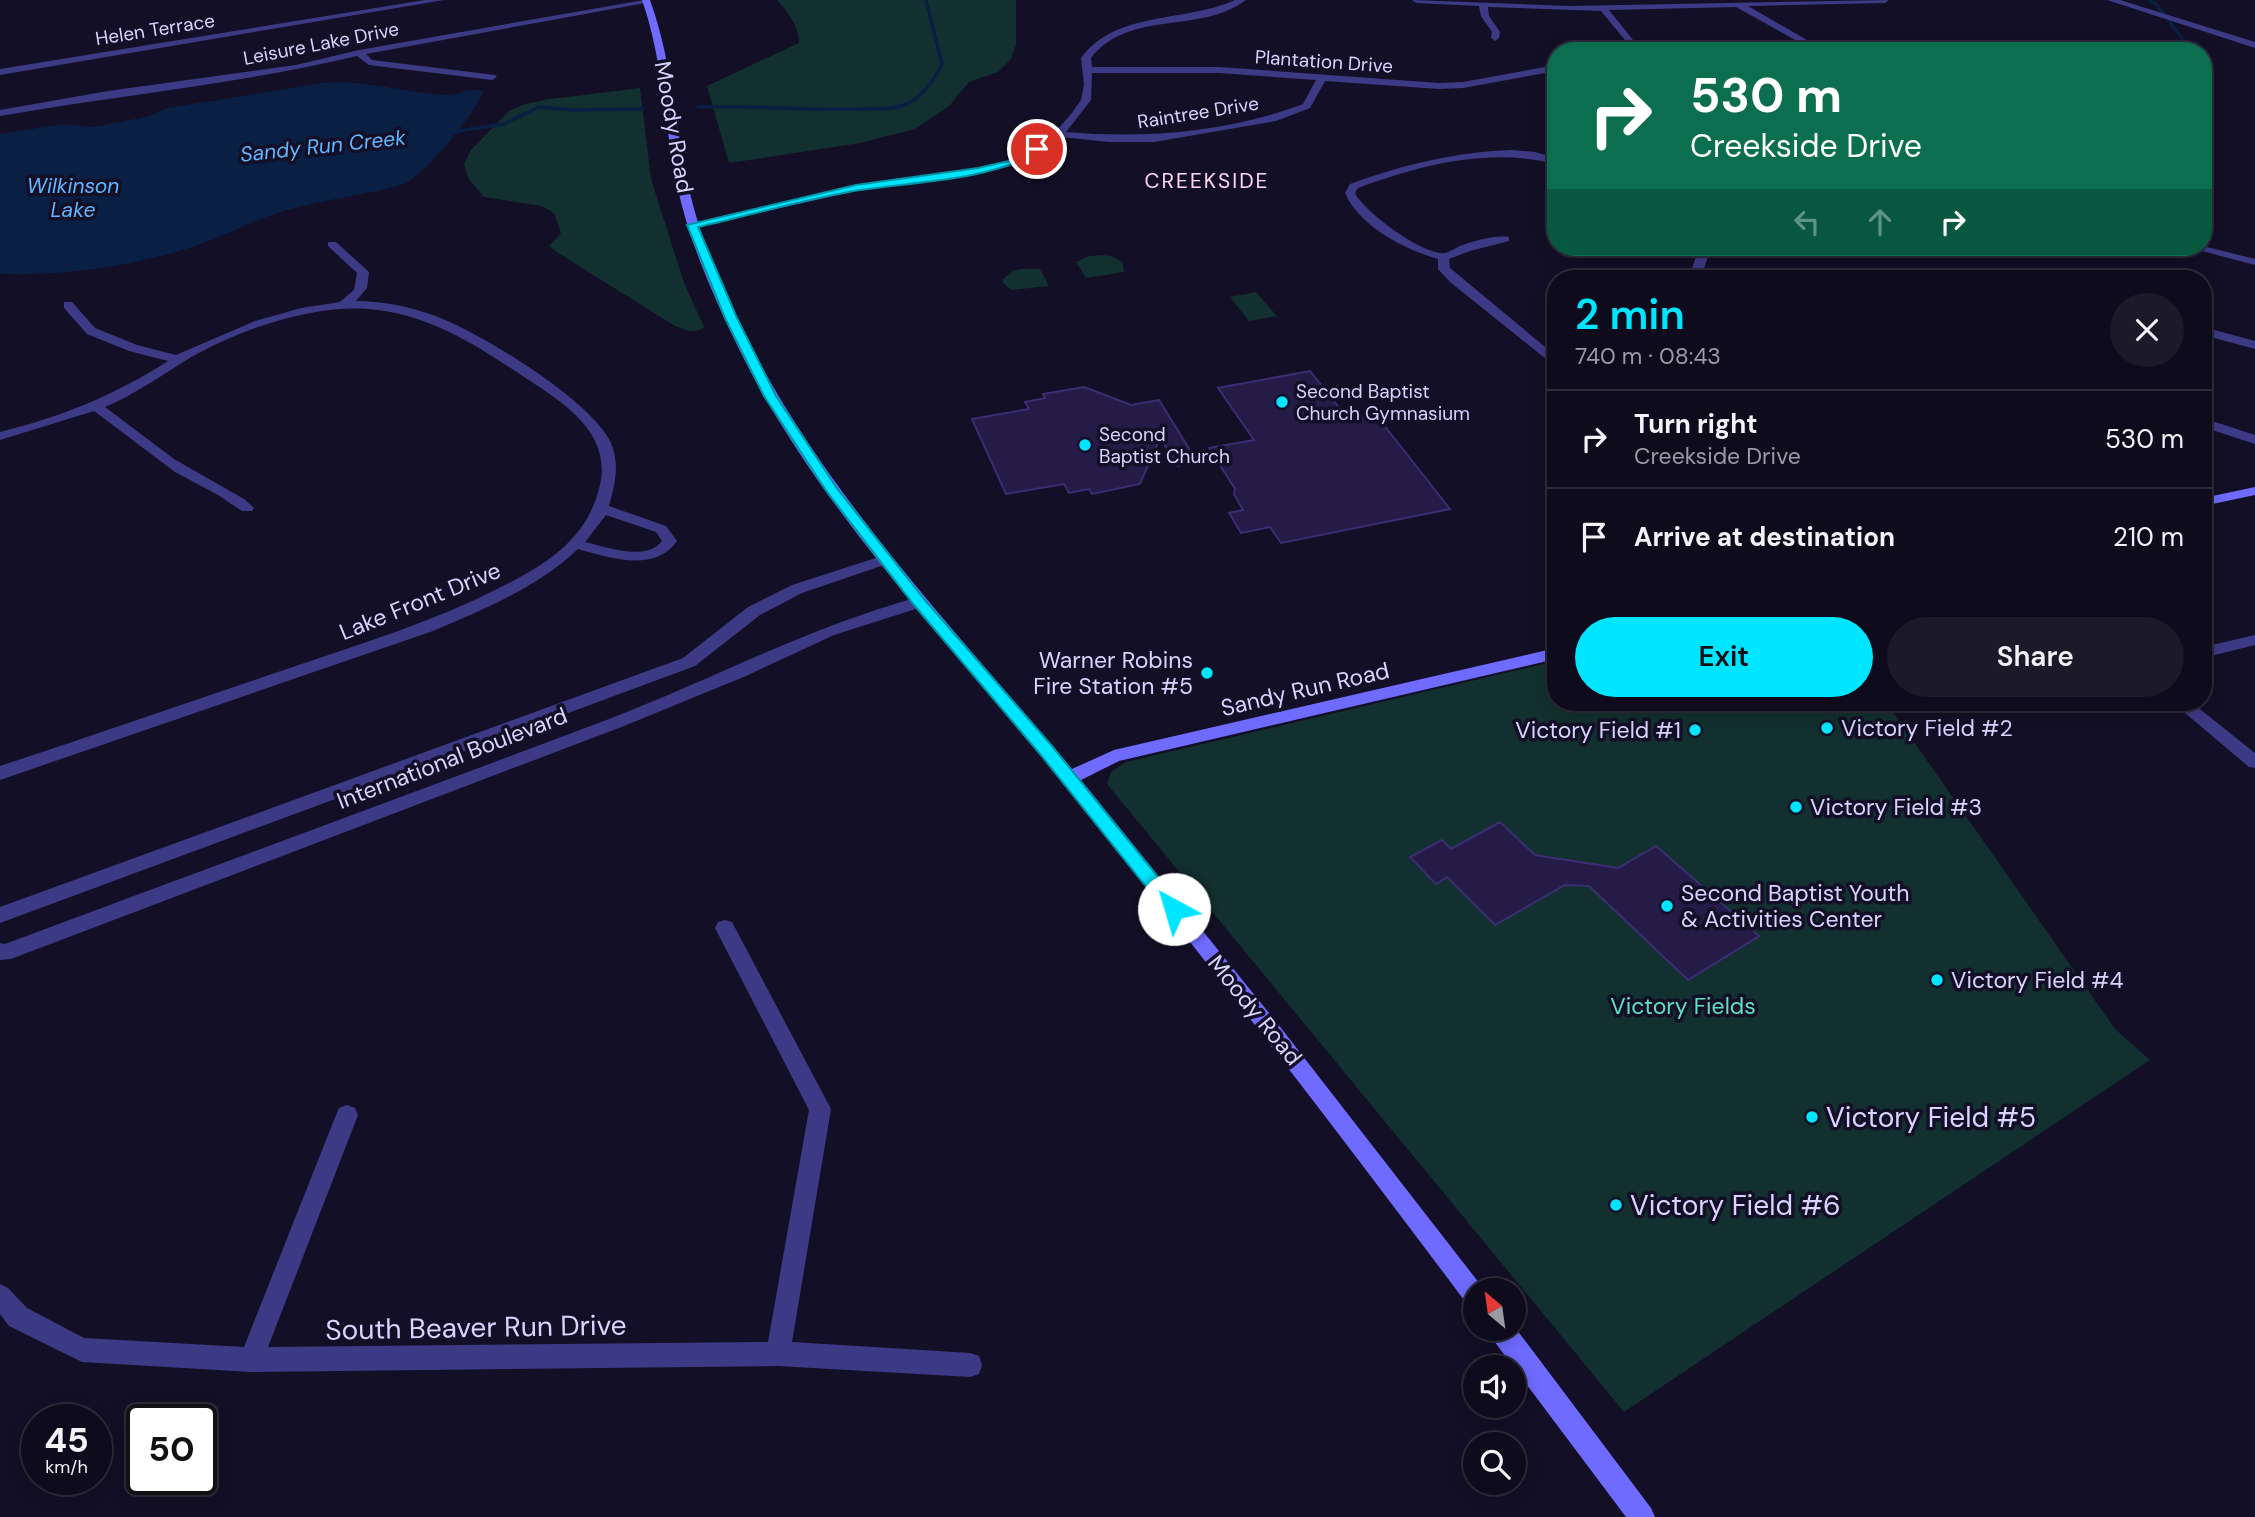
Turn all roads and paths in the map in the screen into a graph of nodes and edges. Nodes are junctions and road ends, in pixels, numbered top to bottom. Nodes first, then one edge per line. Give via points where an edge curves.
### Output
1 (439, 0) edge
2 (1242, 0) edge
3 (1416, 0) edge
4 (1885, 0) edge
5 (2111, 0) edge
6 (647, 1) edge
7 (1736, 2) edge
8 (1483, 5) junction
9 (1603, 8) junction
10 (1495, 38) dead end
11 (1631, 42) edge
12 (1806, 42) edge
13 (2255, 46) edge
14 (359, 53) junction
15 (1088, 70) junction
16 (1547, 70) edge
17 (0, 72) edge
18 (492, 77) dead end
19 (1322, 77) junction
20 (0, 113) edge
21 (1059, 134) junction
22 (1547, 159) edge
23 (692, 225) junction
24 (1505, 239) dead end
25 (332, 244) dead end
26 (2212, 252) edge
27 (1445, 257) junction
28 (2255, 262) edge
29 (68, 305) dead end
30 (343, 305) junction
31 (2212, 333) edge
32 (2255, 345) edge
33 (1547, 356) edge
34 (179, 360) junction
35 (96, 406) junction
36 (2212, 425) edge
37 (0, 436) edge
38 (2255, 440) edge
39 (2255, 491) edge
40 (2212, 500) edge
41 (247, 508) dead end
42 (604, 509) junction
43 (576, 544) junction
44 (886, 560) junction
45 (919, 602) junction
46 (2255, 640) edge
47 (2212, 651) edge
48 (1547, 655) edge
49 (2191, 711) edge
50 (2255, 762) edge
51 (0, 773) edge
52 (1069, 778) junction
53 (0, 915) edge
54 (725, 928) dead end
55 (0, 951) edge
56 (347, 1115) dead end
57 (1463, 1280) edge
58 (0, 1296) edge
59 (1510, 1341) edge
60 (778, 1354) junction
61 (251, 1360) junction
62 (970, 1366) dead end
63 (1642, 1517) edge

1 - 17 street, Helen Terrace
2 - 15 street via 1206,14 1114,33 1092,48 1086,58
3 - 8 street
4 - 7 street
5 - 13 street
6 - 14 street, Leisure Lake Drive
6 - 23 main road, Moody Road via 663,60
7 - 9 street
7 - 12 street
8 - 9 street
8 - 10 street
9 - 11 street
14 - 18 street via 369,62
14 - 20 street, Leisure Lake Drive via 296,68
15 - 19 street, Plantation Drive via 1199,69
15 - 21 street via 1086,100
16 - 19 street, Plantation Drive via 1451,86
19 - 21 street, Raintree Drive via 1307,106 1276,118 1154,139
21 - 23 street via 1023,158 998,166 856,188
22 - 27 street via 1509,152 1379,176 1354,186 1351,198 1369,216 1404,243
23 - 44 main road, Moody Road via 770,396 831,489
24 - 27 street
25 - 30 street via 363,272 360,293
26 - 28 street
27 - 33 street via 1444,269 1454,280
29 - 34 street via 91,331
30 - 34 street, Lake Front Drive via 247,328
30 - 42 street, Lake Front Drive via 383,306 436,317 579,411 604,439 610,464
31 - 32 street
34 - 35 street, Lake Front Drive
35 - 37 street, Lake Front Drive
35 - 41 street via 136,440
36 - 38 street
39 - 40 main road
42 - 43 street, Lake Front Drive
42 - 43 street via 661,529 670,541 667,547 645,556
43 - 51 street, Lake Front Drive via 531,579 497,598 409,634
44 - 45 main road, Moody Road
44 - 53 street, International Boulevard via 797,589 754,611 690,662
45 - 52 main road, Moody Road
45 - 55 street, International Boulevard via 828,631 740,672 465,781
46 - 47 street
48 - 52 main road, Sandy Run Road via 1114,756
49 - 50 street
52 - 57 main road, Moody Road via 1292,1056
54 - 60 street via 820,1109
56 - 61 street
58 - 61 street, South Beaver Run Drive via 18,1317 82,1350
59 - 63 main road
60 - 61 street, South Beaver Run Drive
60 - 62 street, South Beaver Run Drive

